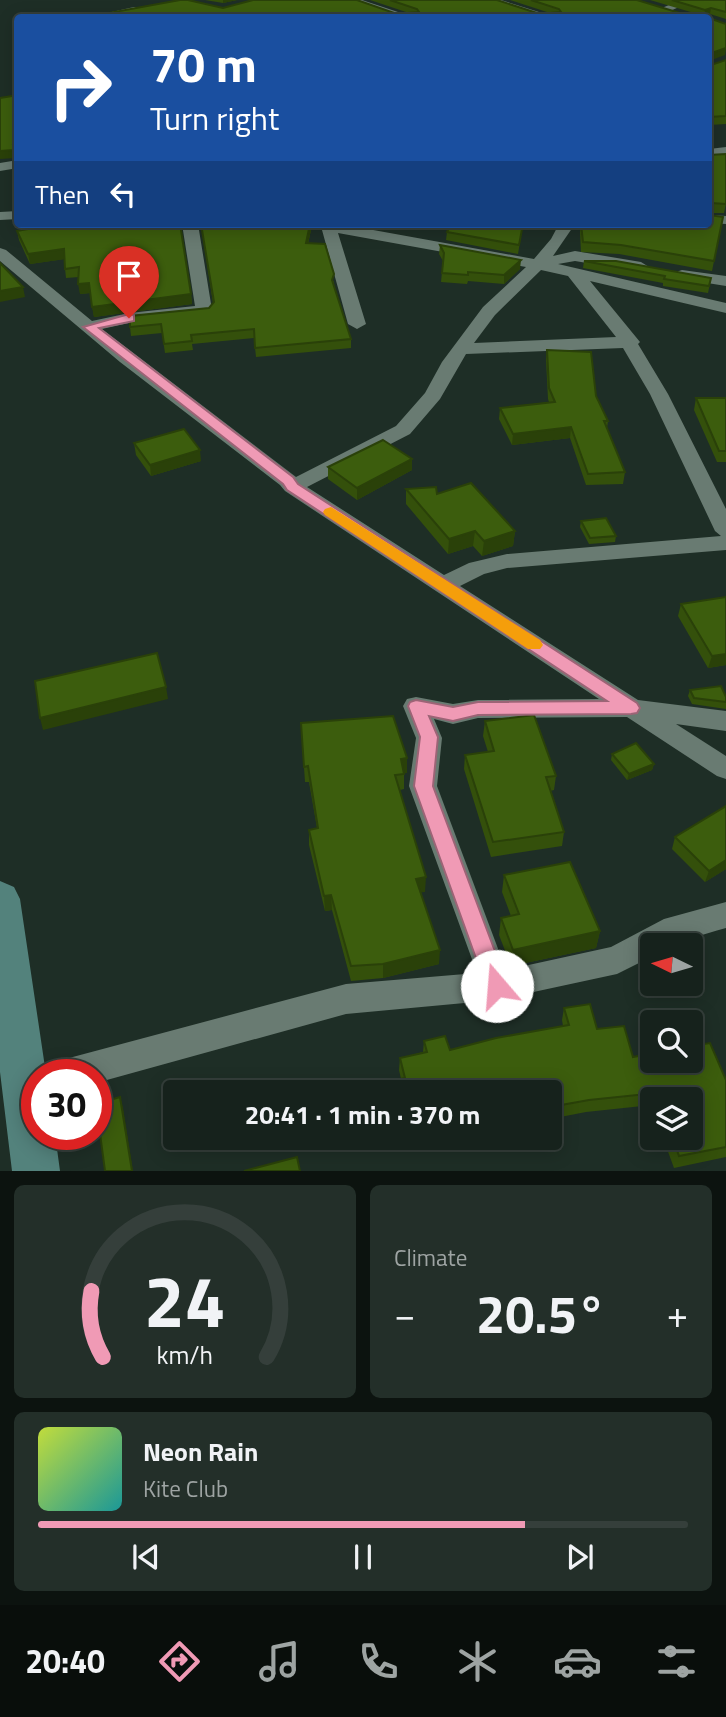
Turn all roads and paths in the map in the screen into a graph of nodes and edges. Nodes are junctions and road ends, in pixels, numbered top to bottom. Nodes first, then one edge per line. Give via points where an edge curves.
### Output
1 (351, 0) edge
2 (491, 0) edge
3 (690, 0) edge
4 (642, 3) edge
5 (145, 8) edge
6 (666, 10) junction
7 (112, 14) edge
8 (398, 14) edge
9 (539, 14) edge
10 (654, 14) edge
11 (683, 14) edge
12 (191, 228) edge
13 (323, 228) edge
14 (339, 228) edge
15 (562, 228) edge
16 (0, 253) edge
17 (537, 264) junction
18 (572, 271) junction
19 (726, 281) edge
20 (726, 308) edge
21 (357, 324) dead end
22 (89, 327) junction
23 (631, 342) junction
24 (460, 349) junction
25 (292, 487) junction
26 (726, 530) edge
27 (726, 543) edge
28 (443, 585) junction
29 (631, 708) junction
30 (726, 721) edge
31 (726, 769) edge
32 (0, 898) edge
33 (726, 915) edge
34 (497, 986) junction
35 (8, 1032) edge
36 (21, 1061) edge
37 (112, 1062) edge
38 (35, 1150) edge
39 (36, 1171) edge

1 - 8 street
2 - 9 street
3 - 6 street
4 - 6 street
5 - 7 street
6 - 10 street
6 - 11 street
12 - 22 street via 204,310
13 - 21 street
14 - 17 street
15 - 17 street via 558,242
16 - 22 street
17 - 18 street
17 - 19 street via 575,257
17 - 24 street via 489,311
18 - 20 street
18 - 23 street
22 - 25 street
23 - 24 street
23 - 26 street
24 - 25 street via 433,395 403,430
25 - 28 street
27 - 28 street via 507,561 477,568
28 - 29 street
29 - 30 street
29 - 31 street
29 - 34 street via 478,709 453,714 416,706 429,737 423,786
32 - 35 street
33 - 34 street via 675,928 617,960
34 - 37 street via 346,999
35 - 36 street
38 - 39 street

